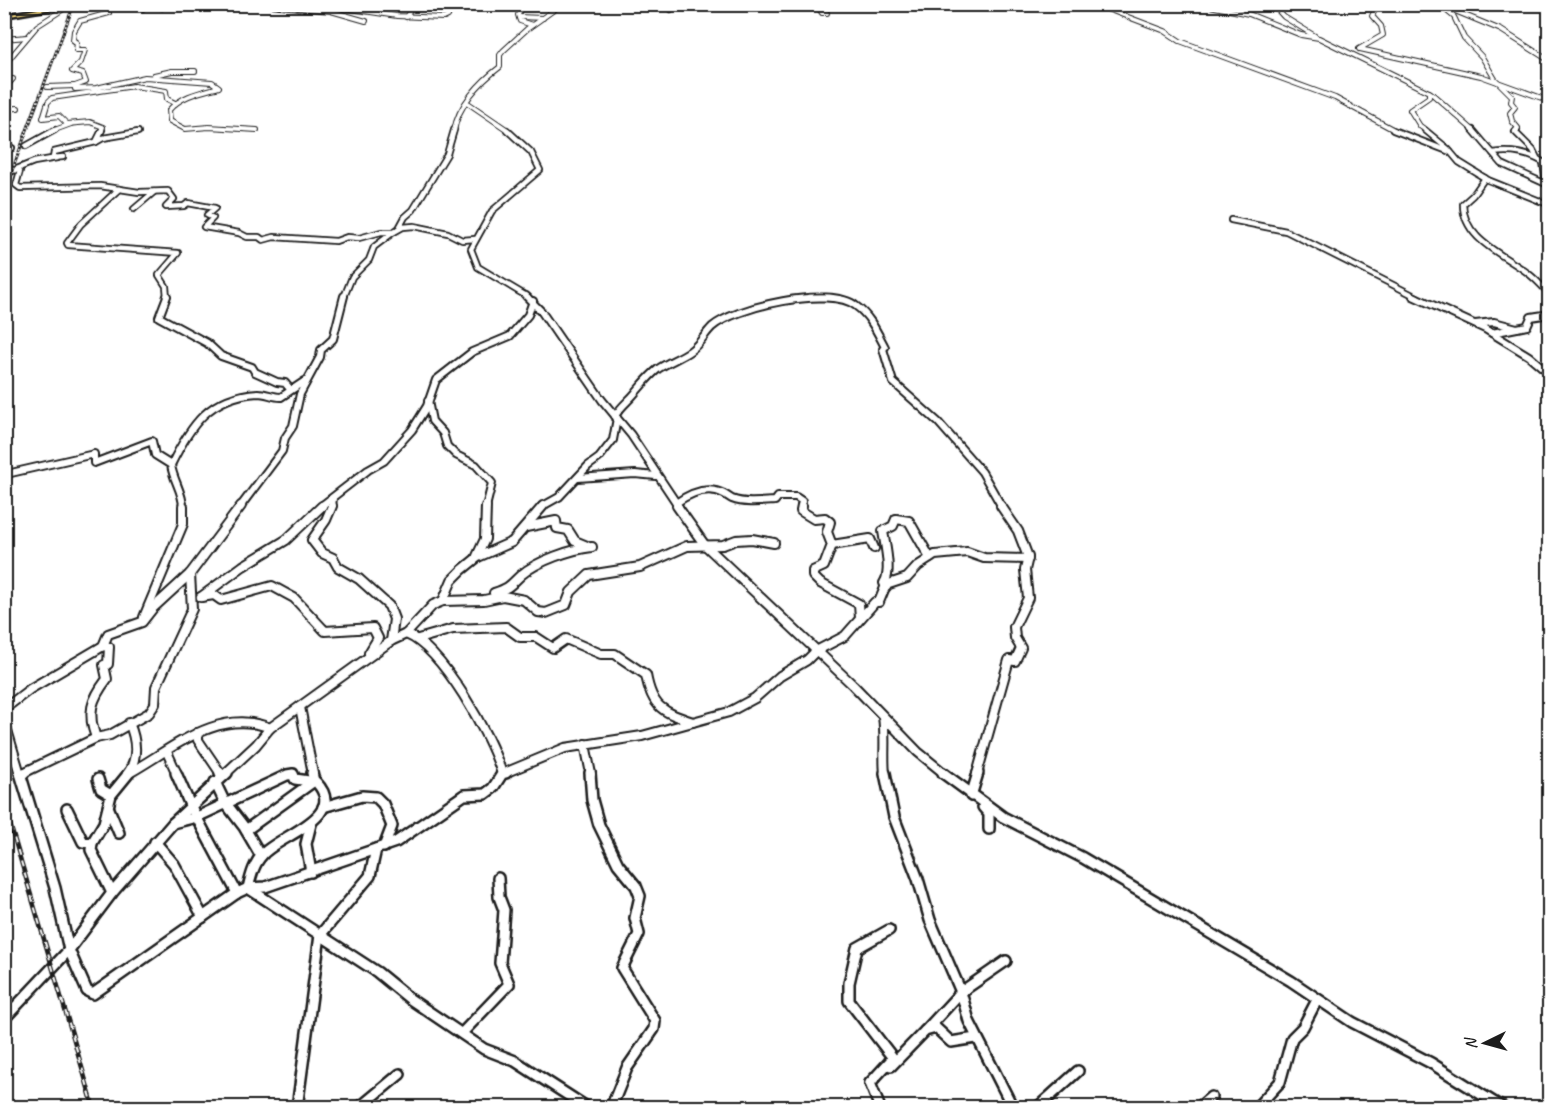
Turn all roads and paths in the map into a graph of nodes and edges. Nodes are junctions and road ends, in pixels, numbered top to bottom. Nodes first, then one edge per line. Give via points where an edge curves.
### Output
1 (68, 4) edge
2 (78, 4) edge
3 (104, 4) edge
4 (148, 4) edge
5 (319, 4) edge
6 (338, 4) edge
7 (414, 4) edge
8 (447, 4) edge
9 (522, 4) edge
10 (562, 4) edge
11 (667, 4) edge
12 (816, 4) edge
13 (1094, 4) edge
14 (1200, 4) edge
15 (1272, 4) edge
16 (1378, 4) edge
17 (261, 5) edge
18 (62, 6) edge
19 (284, 6) edge
20 (1440, 6) edge
21 (299, 8) junction
22 (143, 9) dead end
23 (671, 10) dead end
24 (827, 13) dead end
25 (4, 15) edge
26 (405, 17) junction
27 (519, 17) junction
28 (543, 18) junction
29 (366, 21) dead end
30 (532, 26) junction
31 (27, 38) junction
32 (1318, 38) junction
33 (4, 39) edge
34 (1360, 49) junction
35 (1353, 53) junction
36 (1550, 61) edge
37 (4, 65) edge
38 (195, 71) dead end
39 (145, 77) junction
40 (4, 79) edge
41 (1501, 83) junction
42 (75, 86) junction
43 (47, 87) dead end
44 (4, 89) edge
45 (81, 89) junction
46 (1429, 92) junction
47 (71, 94) junction
48 (43, 95) dead end
49 (1550, 101) edge
50 (48, 102) junction
51 (175, 103) junction
52 (468, 103) junction
53 (18, 108) dead end
54 (4, 109) edge
55 (72, 123) junction
56 (257, 130) dead end
57 (138, 132) dead end
58 (96, 142) junction
59 (4, 146) edge
60 (26, 146) dead end
61 (12, 148) dead end
62 (1450, 152) junction
63 (1493, 153) junction
64 (1537, 158) junction
65 (1548, 163) edge
66 (14, 170) junction
67 (4, 177) edge
68 (1485, 178) junction
69 (1546, 184) junction
70 (119, 189) junction
71 (1550, 191) edge
72 (154, 192) junction
73 (1550, 205) edge
74 (134, 209) dead end
75 (1231, 220) dead end
76 (394, 232) junction
77 (476, 239) junction
78 (1550, 294) edge
79 (533, 301) junction
80 (1550, 314) edge
81 (1472, 324) junction
82 (1520, 329) junction
83 (1492, 333) junction
84 (1550, 370) edge
85 (307, 379) junction
86 (292, 389) junction
87 (300, 397) junction
88 (428, 401) junction
89 (616, 417) junction
90 (171, 465) junction
91 (4, 469) edge
92 (656, 476) junction
93 (576, 479) junction
94 (333, 498) junction
95 (676, 503) junction
96 (526, 527) junction
97 (774, 543) dead end
98 (704, 544) junction
99 (832, 545) junction
100 (874, 548) dead end
101 (930, 558) junction
102 (1028, 559) junction
103 (462, 570) junction
104 (190, 574) junction
105 (886, 586) junction
106 (197, 598) junction
107 (483, 600) junction
108 (443, 601) junction
109 (860, 618) junction
110 (142, 622) junction
111 (406, 634) junction
112 (418, 639) junction
113 (391, 641) junction
114 (103, 646) junction
115 (816, 651) junction
116 (366, 659) junction
117 (300, 707) junction
118 (4, 709) edge
119 (883, 717) junction
120 (4, 720) edge
121 (693, 722) junction
122 (129, 723) junction
123 (270, 728) junction
124 (197, 733) junction
125 (96, 738) junction
126 (585, 744) junction
127 (167, 752) junction
128 (130, 773) junction
129 (21, 774) junction
130 (502, 774) junction
131 (222, 776) junction
132 (98, 779) dead end
133 (215, 782) junction
134 (314, 782) junction
135 (111, 795) junction
136 (973, 798) junction
137 (190, 805) junction
138 (225, 805) junction
139 (323, 807) junction
140 (67, 809) dead end
141 (109, 809) junction
142 (197, 817) junction
143 (1003, 817) junction
144 (173, 823) junction
145 (311, 824) junction
146 (246, 830) junction
147 (119, 833) dead end
148 (155, 842) junction
149 (92, 843) junction
150 (380, 848) junction
151 (261, 856) junction
152 (4, 864) edge
153 (311, 872) junction
154 (498, 878) dead end
155 (4, 887) edge
156 (248, 888) junction
157 (112, 893) junction
158 (237, 893) junction
159 (203, 917) junction
160 (889, 930) dead end
161 (320, 935) junction
162 (69, 950) junction
163 (1006, 960) dead end
164 (960, 992) junction
165 (1317, 1000) junction
166 (5, 1018) edge
167 (925, 1031) junction
168 (463, 1032) junction
169 (976, 1038) junction
170 (1078, 1071) dead end
171 (400, 1074) dead end
172 (870, 1083) junction
173 (1211, 1097) dead end
174 (297, 1107) edge
175 (359, 1107) edge
176 (588, 1107) edge
177 (611, 1107) edge
178 (880, 1107) edge
179 (1013, 1107) edge
180 (1037, 1107) edge
181 (1198, 1107) edge
182 (1256, 1107) edge
183 (1503, 1107) edge

1 - 18 highway
2 - 25 highway
3 - 42 street via 109,13 81,18 75,24 76,50 86,50 72,71 83,74 86,82
4 - 22 street
5 - 21 street
6 - 26 street via 346,9
7 - 26 street
8 - 26 street via 450,8 446,18
9 - 27 street
10 - 28 street
11 - 23 street
12 - 24 street via 822,13
13 - 62 street via 1165,31 1180,41 1335,98 1395,131
14 - 32 street via 1249,14
15 - 32 street via 1284,17
16 - 34 street via 1372,16 1383,34
17 - 19 street
18 - 25 highway
18 - 31 street
19 - 21 street
20 - 36 street via 1501,30
20 - 41 street via 1454,17 1464,38
21 - 29 street via 331,11
27 - 28 street
27 - 30 street
28 - 30 street
30 - 52 street via 503,51 500,67 486,78
31 - 33 street
31 - 37 street
32 - 35 street
34 - 35 street
34 - 41 street
35 - 46 street
38 - 39 street
39 - 45 street
39 - 51 street via 219,84
40 - 44 street via 13,79
41 - 49 street
41 - 64 street via 1515,106 1510,114 1518,128 1515,132
42 - 43 street
42 - 45 street
45 - 47 street
46 - 62 street via 1429,97 1410,110 1419,126
46 - 63 street via 1469,125
47 - 50 street
47 - 51 street via 134,86 166,91 167,99
48 - 50 street
50 - 55 street via 43,118 60,116 67,124
51 - 56 street via 169,110 169,120 181,129
52 - 76 street via 455,126 444,161
52 - 77 street via 513,135 540,165 535,175 492,211
53 - 54 street
55 - 58 street via 93,122 103,128
55 - 60 street
57 - 58 street
58 - 66 street via 54,152 53,158 63,157
59 - 61 street
62 - 68 street
63 - 64 street via 1514,151
63 - 69 street via 1511,170
64 - 65 street
65 - 69 street
66 - 67 street
66 - 70 street via 20,171 17,187
68 - 73 street
68 - 78 street via 1463,204 1462,218 1474,234
69 - 71 street
70 - 72 street
70 - 86 street via 67,243 178,253 159,275 168,293 159,317 222,356
72 - 74 street
72 - 76 street via 172,194 173,200 166,207 188,203 215,208 207,215 213,218 204,227 263,240 274,237 339,241
75 - 81 street via 1286,231
76 - 77 street via 414,226 462,240
76 - 85 street via 374,248 349,283 333,339 321,350
77 - 79 street via 471,252 478,267
79 - 88 street via 528,315 510,336 466,356 436,380
79 - 89 street
80 - 82 street via 1531,316 1527,326
81 - 82 street via 1494,322
81 - 83 street
82 - 83 street
83 - 84 street
85 - 86 street
85 - 87 street
86 - 87 street
86 - 90 street via 285,396 274,398 260,392 240,397 209,412 192,426
87 - 104 street via 293,426 278,458
88 - 94 street via 412,430 387,459
88 - 103 street via 432,421 447,446 476,465 492,483 481,551
89 - 92 street
89 - 93 street via 613,440
89 - 102 street via 622,404 659,368 684,356 712,327 733,317 774,302 815,296 855,304 881,336 893,382 938,422 982,472 1018,531
90 - 91 street via 155,455 152,441 94,463 94,454 11,473
90 - 110 street via 183,500 183,524
92 - 93 street via 637,473 595,478 585,474
92 - 95 street
93 - 96 street via 559,497 541,507
94 - 106 street via 302,521 286,540
94 - 113 street via 328,518 312,540 338,567 367,585 389,607 394,622
95 - 98 street
95 - 99 street via 696,492 723,493 751,502 796,496 802,501 801,511 830,522 827,532
96 - 103 street via 512,542 478,557
96 - 107 street via 556,521 557,528 568,530 575,541 592,547 561,554 522,574 511,587
97 - 98 street via 752,539 723,546
98 - 107 street via 687,546 640,567 589,575 580,580 566,605 546,613 538,612 524,600 503,596
98 - 115 street
99 - 100 street via 870,539
99 - 109 street via 824,566 813,571 813,576 859,604
101 - 102 street via 962,552 990,558
101 - 105 street via 907,578
101 - 105 street via 909,521 896,519 893,526 883,531 888,560
102 - 136 street via 1028,598 1014,627 1021,652 1007,664
103 - 108 street via 452,580
104 - 106 street
104 - 110 street
105 - 109 street via 879,602
106 - 116 street via 214,596 221,600 237,592 272,586 296,598 322,629 330,632 367,627 376,631 377,643
106 - 122 street via 156,687 155,704 149,713
107 - 108 street
108 - 111 street via 433,605
109 - 115 street via 844,636
110 - 114 street via 108,634
111 - 112 street
111 - 113 street
112 - 121 street via 464,627 501,627 520,637 536,637 553,648 566,639 601,654 615,654 646,675 648,693 657,708
112 - 130 street via 473,710
113 - 116 street
114 - 118 street
114 - 125 street via 109,647 108,664 104,665 106,679 94,696 90,722
115 - 119 street
115 - 121 street via 756,698 729,712
116 - 117 street
117 - 123 street
117 - 134 street
119 - 136 street
119 - 164 street via 889,798 930,920
120 - 129 street
121 - 126 street via 642,736
122 - 125 street via 110,735
122 - 128 street via 136,738
123 - 124 street via 253,721 217,724
123 - 131 street
124 - 127 street
124 - 131 street
125 - 129 street
126 - 130 street
126 - 177 street via 599,825 614,857 640,896 635,918 639,934 621,968 655,1021 654,1029 627,1068
127 - 128 street
127 - 137 street
128 - 135 street
129 - 162 street
130 - 150 street via 485,794 464,795 415,831
131 - 133 street
132 - 135 street via 101,789
133 - 137 street
133 - 138 street
134 - 138 street via 287,775
134 - 139 street via 321,787
134 - 146 street
135 - 141 street
136 - 143 street
136 - 143 street via 989,814 990,829
137 - 142 street
137 - 144 street
138 - 142 street
138 - 146 street
139 - 145 street
139 - 150 street via 362,796 376,797 392,826
140 - 149 street via 83,842
141 - 147 street
141 - 149 street
142 - 144 street
142 - 158 street
143 - 165 street via 1083,858
144 - 148 street
145 - 151 street
145 - 153 street via 306,844
146 - 151 street
148 - 157 street
148 - 159 street via 174,864
149 - 157 street via 91,850
150 - 153 street
150 - 161 street via 370,876
151 - 156 street
152 - 155 street
153 - 156 street via 265,887
154 - 168 street via 504,910 500,963 509,984
156 - 158 street
156 - 161 street
157 - 162 street
158 - 159 street
159 - 162 street via 93,994 87,991
160 - 172 street via 857,948 849,983 849,1001 893,1058
161 - 168 street
161 - 174 street
162 - 166 street
163 - 164 street
164 - 167 street
164 - 169 street
165 - 182 street via 1303,1027 1292,1038 1280,1082
165 - 183 street
167 - 169 street via 936,1028 951,1042
167 - 172 street
168 - 176 street
169 - 179 street
170 - 180 street
171 - 175 street
172 - 178 street
173 - 181 street

